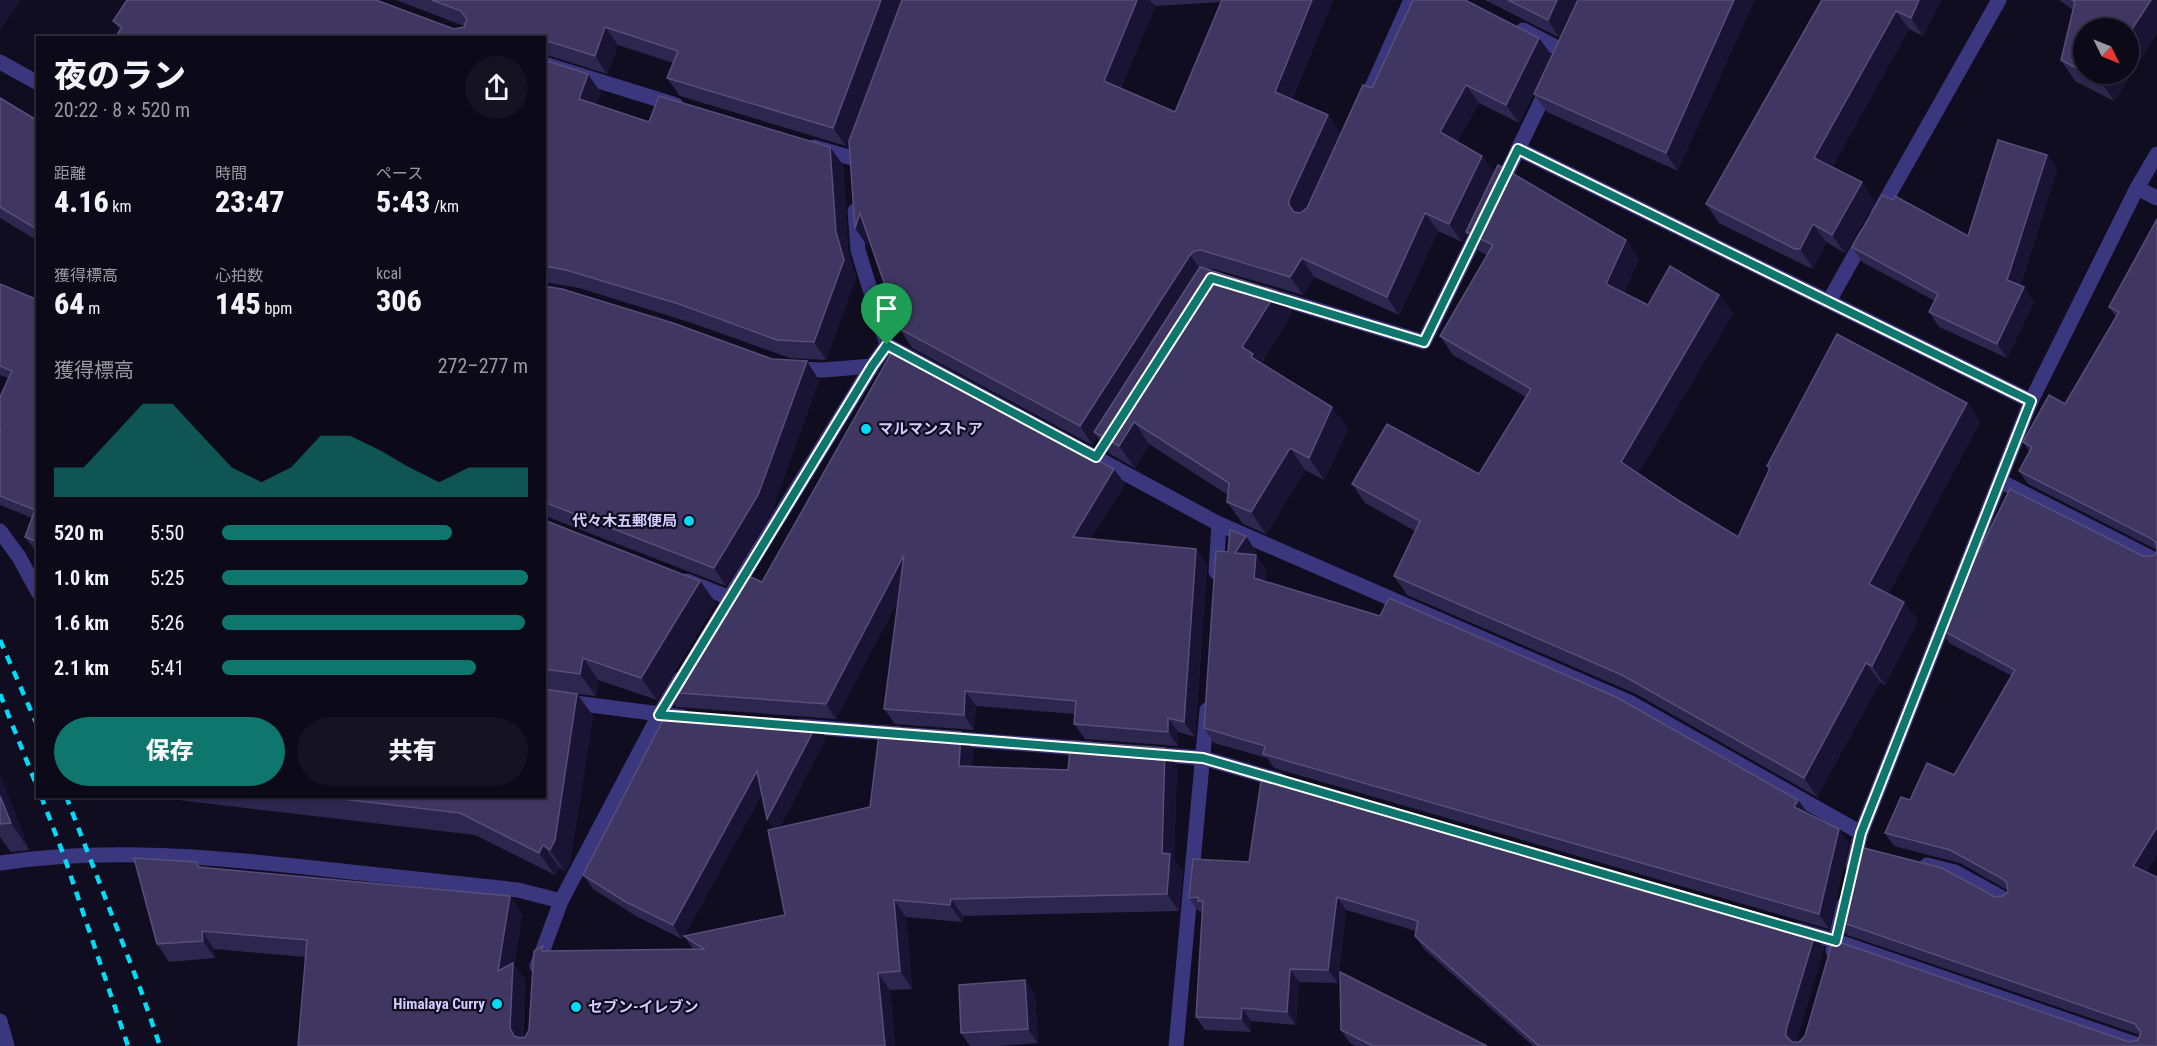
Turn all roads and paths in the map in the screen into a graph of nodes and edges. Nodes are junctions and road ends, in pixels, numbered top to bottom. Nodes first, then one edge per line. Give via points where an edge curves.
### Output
1 (1411, 0) edge
2 (1999, 0) edge
3 (1514, 26) edge
4 (0, 62) edge
5 (546, 65) edge
6 (36, 82) edge
7 (692, 110) edge
8 (1358, 116) edge
9 (795, 141) edge
10 (1518, 149) junction
11 (2157, 154) edge
12 (854, 159) edge
13 (2137, 188) junction
14 (854, 193) edge
15 (2157, 198) edge
16 (1255, 291) edge
17 (1829, 301) junction
18 (887, 345) junction
19 (777, 364) edge
20 (872, 366) junction
21 (2031, 401) junction
22 (2000, 481) junction
23 (1219, 524) junction
24 (0, 531) edge
25 (2157, 561) edge
26 (675, 576) edge
27 (1215, 583) edge
28 (36, 588) edge
29 (688, 666) edge
30 (546, 699) edge
31 (1207, 700) edge
32 (659, 715) junction
33 (694, 717) edge
34 (789, 725) edge
35 (1109, 751) edge
36 (1132, 752) edge
37 (1203, 758) junction
38 (1295, 785) edge
39 (1862, 843) junction
40 (1912, 861) edge
41 (0, 863) edge
42 (561, 901) junction
43 (2008, 901) edge
44 (1778, 924) edge
45 (1836, 941) junction
46 (1830, 962) edge
47 (535, 981) edge
48 (0, 1021) edge
49 (7, 1046) edge
50 (1176, 1046) edge
51 (2141, 1046) edge

1 - 8 street
2 - 17 street
3 - 10 street via 1562,58
4 - 6 street
5 - 7 street
9 - 12 street
10 - 16 street via 1424,342
10 - 17 street
11 - 13 street
13 - 15 street
13 - 21 street
14 - 18 street via 858,250
17 - 21 street
18 - 20 street
18 - 23 street via 1099,452
19 - 20 street via 824,370
20 - 26 street via 727,602
21 - 22 street
22 - 25 street
22 - 39 street
23 - 27 street
23 - 39 street via 1631,703
24 - 28 street
29 - 32 street
30 - 32 street
31 - 37 street
32 - 33 street
32 - 42 street
34 - 35 street
36 - 37 street
37 - 38 street
37 - 50 street
39 - 45 street
40 - 43 street via 1955,872
41 - 42 street via 64,856 156,854 227,858 518,890
42 - 47 street
44 - 45 street
45 - 46 street
45 - 51 street
48 - 49 street

